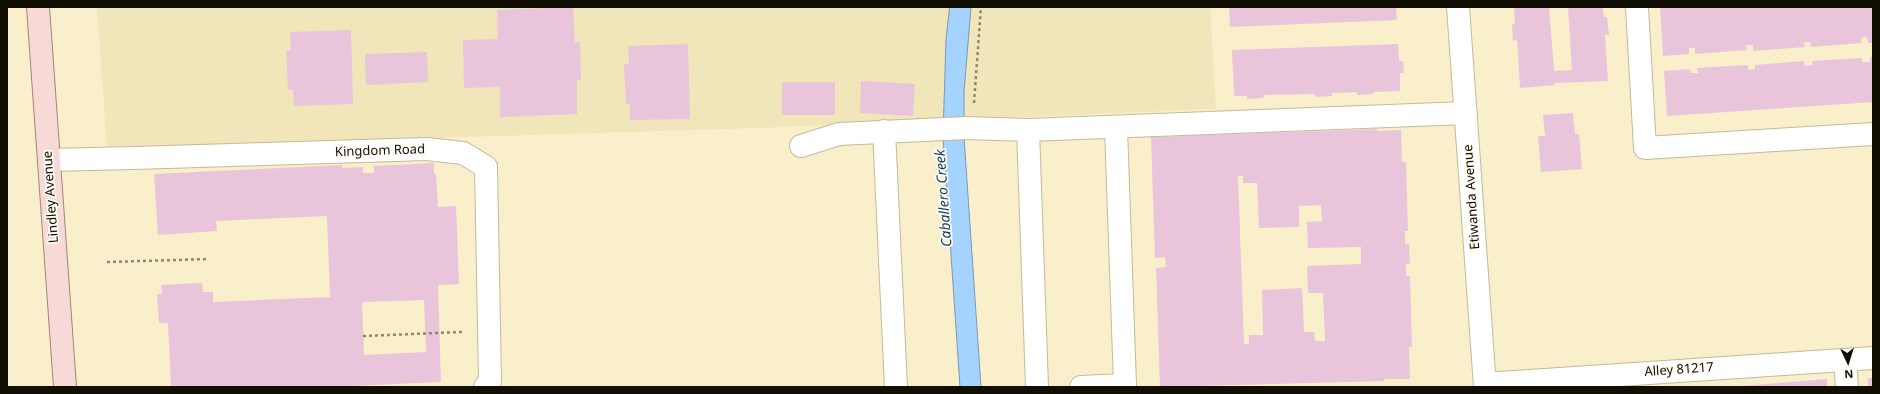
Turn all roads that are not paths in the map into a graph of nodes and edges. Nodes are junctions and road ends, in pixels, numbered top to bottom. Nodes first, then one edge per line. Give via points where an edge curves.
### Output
1 (38, 7) edge
2 (1458, 7) edge
3 (1637, 7) edge
4 (1466, 113) junction
5 (1116, 128) junction
6 (1028, 130) junction
7 (884, 131) junction
8 (1873, 134) edge
9 (801, 146) dead end
10 (49, 160) junction
11 (1873, 358) edge
12 (1845, 360) junction
13 (487, 384) edge
14 (1485, 385) edge
15 (65, 387) edge
16 (896, 387) edge
17 (1038, 387) edge
18 (1081, 387) edge
19 (1847, 387) edge

1 - 10 main road, Lindley Avenue
2 - 4 street, Etiwanda Avenue
3 - 8 street via 1645,148
4 - 5 street
4 - 14 street, Etiwanda Avenue
5 - 6 street
5 - 18 street via 1125,385
6 - 7 street via 970,120 940,129
6 - 17 street
7 - 9 street via 839,134
7 - 16 street
10 - 13 street, Kingdom Road via 427,148 463,153 486,167 489,331
10 - 15 main road, Lindley Avenue
11 - 12 street, Alley 81217
12 - 14 street, Alley 81217
12 - 19 street

